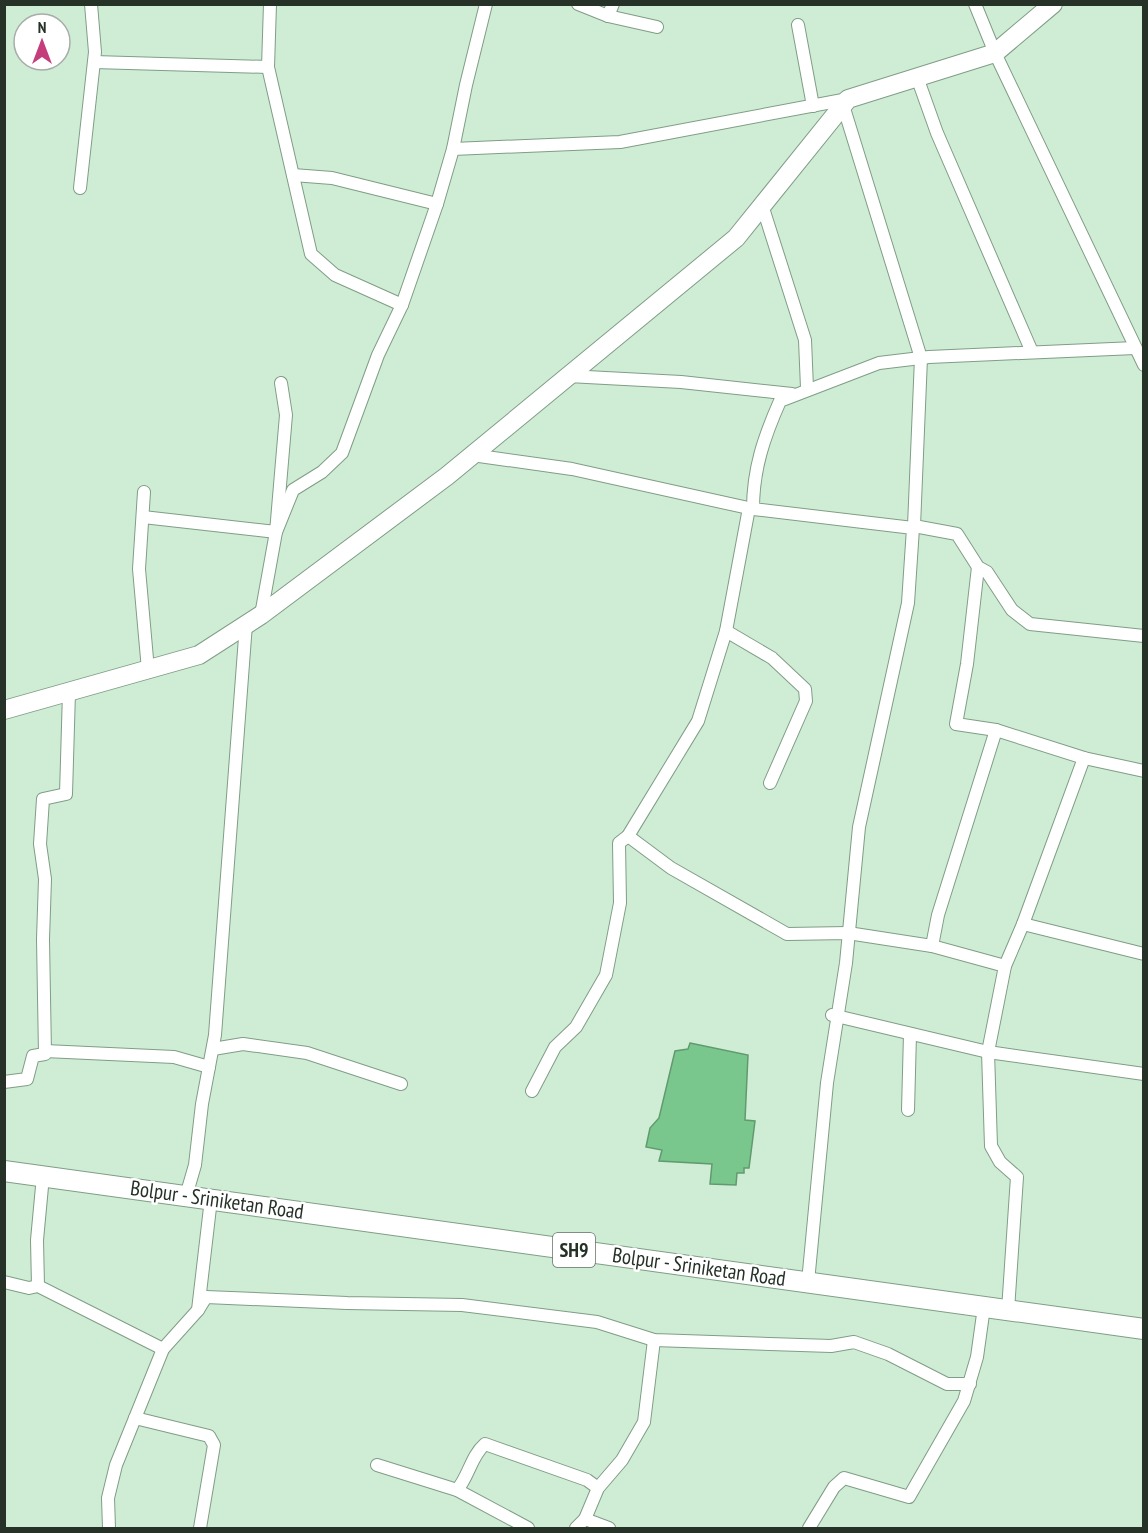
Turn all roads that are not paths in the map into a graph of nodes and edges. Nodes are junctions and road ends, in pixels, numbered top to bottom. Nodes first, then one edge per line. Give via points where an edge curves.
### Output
1 (91, 4) edge
2 (270, 4) edge
3 (486, 4) edge
4 (578, 4) edge
5 (975, 4) edge
6 (1053, 4) edge
7 (610, 10) edge
8 (798, 25) dead end
9 (657, 27) dead end
10 (994, 53) junction
11 (94, 62) junction
12 (268, 67) junction
13 (917, 77) junction
14 (846, 102) junction
15 (813, 105) junction
16 (453, 150) junction
17 (293, 175) junction
18 (80, 188) dead end
19 (437, 204) junction
20 (762, 206) junction
21 (402, 305) junction
22 (1135, 348) junction
23 (1032, 352) junction
24 (921, 358) junction
25 (1143, 365) edge
26 (568, 376) junction
27 (281, 383) dead end
28 (807, 388) junction
29 (794, 394) junction
30 (472, 455) junction
31 (144, 492) dead end
32 (751, 509) junction
33 (143, 517) junction
34 (276, 532) junction
35 (978, 567) junction
36 (254, 620) junction
37 (726, 631) junction
38 (1143, 636) edge
39 (148, 670) junction
40 (69, 693) junction
41 (4, 710) edge
42 (996, 730) junction
43 (1084, 758) junction
44 (1143, 771) edge
45 (770, 783) dead end
46 (628, 836) junction
47 (1023, 924) junction
48 (848, 933) junction
49 (932, 946) junction
50 (1143, 954) edge
51 (1005, 966) junction
52 (835, 1016) junction
53 (910, 1034) junction
54 (213, 1049) junction
55 (45, 1051) junction
56 (988, 1052) junction
57 (209, 1067) junction
58 (1143, 1074) edge
59 (4, 1082) edge
60 (401, 1084) dead end
61 (532, 1091) dead end
62 (908, 1110) dead end
63 (4, 1171) edge
64 (42, 1176) junction
65 (186, 1196) junction
66 (211, 1199) junction
67 (4, 1282) edge
68 (808, 1282) junction
69 (38, 1286) junction
70 (984, 1307) junction
71 (198, 1310) junction
72 (1008, 1310) junction
73 (1143, 1329) edge
74 (654, 1340) junction
75 (163, 1349) junction
76 (970, 1384) junction
77 (135, 1418) junction
78 (377, 1465) dead end
79 (598, 1488) junction
80 (457, 1490) junction
81 (585, 1519) junction
82 (109, 1528) edge
83 (200, 1528) edge
84 (528, 1528) edge
85 (576, 1528) edge
86 (609, 1528) edge
87 (809, 1528) edge

1 - 11 street
2 - 12 street
3 - 16 street
4 - 7 street
5 - 10 street
6 - 10 street
7 - 9 street
8 - 15 street
10 - 13 street
10 - 22 street
11 - 12 street
11 - 18 street
12 - 17 street
13 - 14 street
13 - 23 street via 937,133
14 - 15 street
14 - 20 street
14 - 24 street
15 - 16 street via 620,142
16 - 19 street
17 - 19 street via 332,178
17 - 21 street via 310,254 335,275
19 - 21 street
20 - 26 street via 736,238
20 - 28 street via 805,340
21 - 34 street via 378,355 342,453 322,472 293,490
22 - 23 street
22 - 25 street
23 - 24 street
24 - 28 street via 879,363
24 - 35 street via 914,526 957,534
26 - 29 street via 692,382
26 - 30 street
27 - 34 street via 286,415
28 - 29 street
29 - 32 street via 780,401 769,427 753,478
30 - 32 street via 572,469
30 - 36 street
31 - 33 street
32 - 37 street
32 - 48 street via 913,528 908,603 859,827
33 - 34 street
33 - 39 street via 139,569
34 - 36 street
35 - 38 street via 987,572 1012,610 1030,624
35 - 42 street via 968,664 956,724
36 - 39 street via 199,655
36 - 54 street
37 - 45 street via 772,658 805,689 806,701
37 - 46 street via 698,721
39 - 40 street
40 - 41 street
40 - 55 street via 66,794 43,799 40,844 45,879
42 - 43 street
42 - 49 street via 938,915
43 - 44 street
43 - 47 street
46 - 48 street via 671,868 787,934
46 - 61 street via 619,843 620,903 606,975 576,1027 555,1047
47 - 50 street
47 - 51 street
48 - 49 street
48 - 52 street
49 - 51 street
51 - 56 street
52 - 53 street
52 - 68 street
53 - 56 street
53 - 62 street
54 - 57 street
54 - 60 street via 243,1044 307,1053
55 - 57 street via 174,1057
55 - 59 street via 33,1056 27,1079
56 - 58 street
56 - 72 street via 991,1146 1000,1162 1017,1177
57 - 65 street via 195,1165
63 - 64 main road, Bolpur - Sriniketan Road / SH9
64 - 65 main road, Bolpur - Sriniketan Road / SH9
64 - 69 street
65 - 66 main road, Bolpur - Sriniketan Road / SH9
66 - 68 main road, Bolpur - Sriniketan Road / SH9
66 - 71 street
67 - 69 street via 29,1288
68 - 70 main road, Bolpur - Sriniketan Road / SH9
69 - 75 street
70 - 72 main road, Bolpur - Sriniketan Road / SH9
70 - 76 street
71 - 74 street via 206,1297 462,1305 597,1323
71 - 75 street
72 - 73 main road, Bolpur - Sriniketan Road / SH9
74 - 76 street via 831,1346 854,1342 888,1354 947,1384
74 - 79 street via 644,1422 622,1460
75 - 77 street
76 - 87 street via 909,1497 844,1478 834,1486
77 - 82 street via 108,1498
77 - 83 street via 209,1436 214,1445
78 - 80 street
79 - 80 street via 587,1480 485,1443 476,1451 467,1478
79 - 81 street
80 - 84 street
81 - 85 street
81 - 86 street

